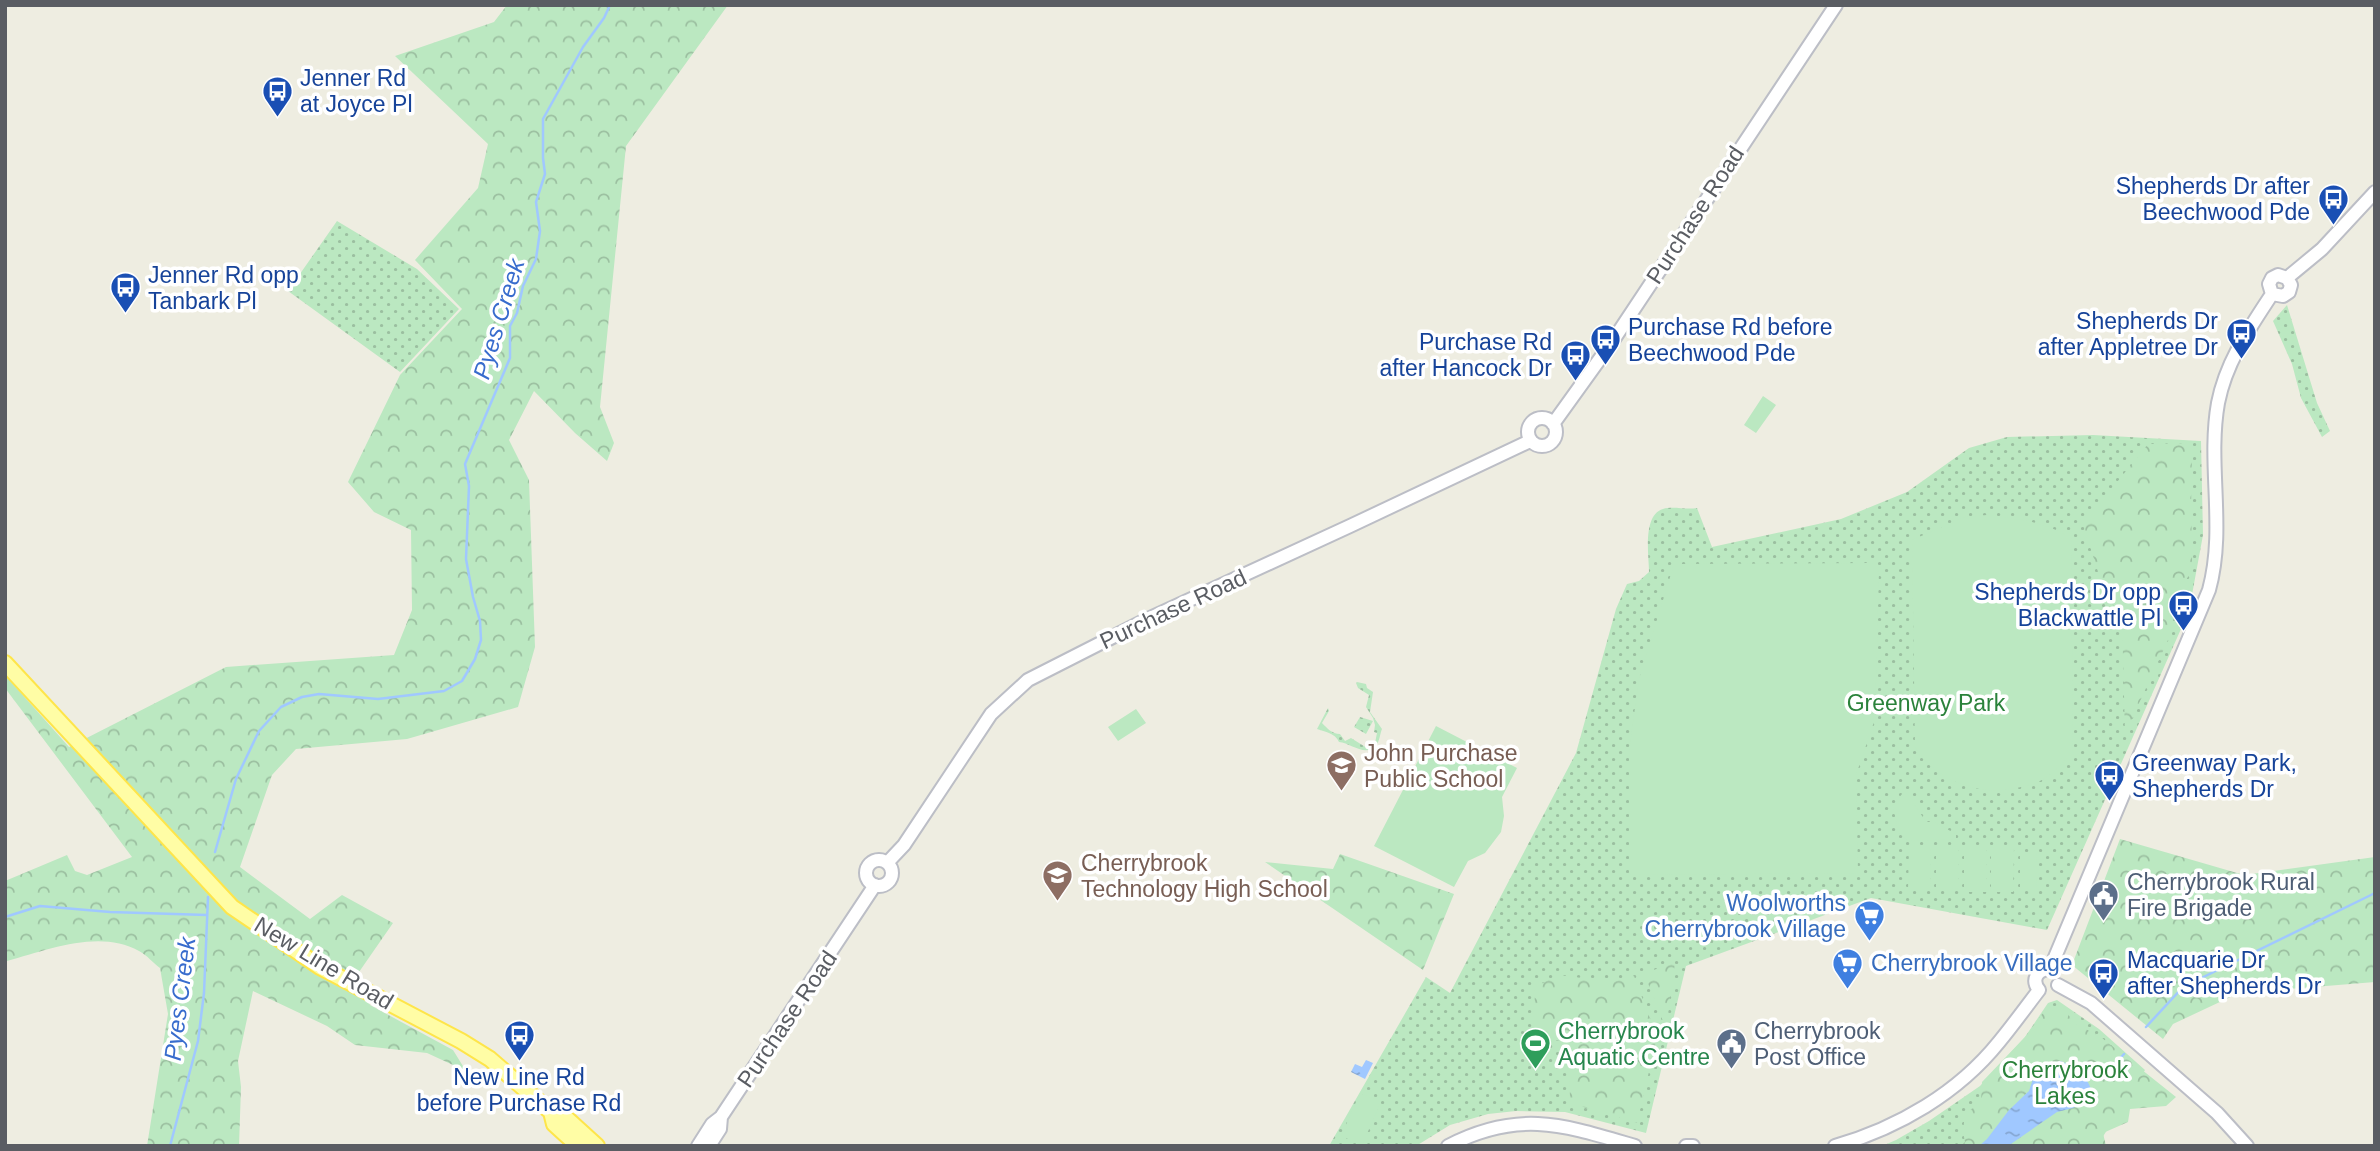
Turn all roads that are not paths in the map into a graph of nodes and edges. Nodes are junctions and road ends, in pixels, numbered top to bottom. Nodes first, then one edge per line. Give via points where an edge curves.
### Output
1 (1836, 5) edge
2 (2375, 192) edge
3 (1553, 424) junction
4 (1530, 440) junction
5 (5, 663) edge
6 (887, 863) junction
7 (875, 885) junction
8 (2050, 969) junction
9 (2058, 985) junction
10 (2039, 990) junction
11 (551, 1112) junction
12 (722, 1117) junction
13 (578, 1146) edge
14 (597, 1146) edge
15 (698, 1146) edge
16 (709, 1146) edge
17 (1448, 1146) edge
18 (1635, 1146) edge
19 (1686, 1146) edge
20 (1693, 1146) edge
21 (1836, 1146) edge
22 (2247, 1146) edge

1 - 3 main road, Purchase Road
2 - 8 main road via 2322,249 2287,278 2289,292 2272,294 2236,352 2219,402 2215,431 2216,550 2209,590
3 - 4 main road via 1543,418 1535,420 1529,427
3 - 4 main road via 1556,434 1549,445
4 - 6 main road, Purchase Road via 1028,680 991,714 904,845
5 - 11 main road, New Line Road via 232,907 320,967 490,1059
6 - 7 main road via 890,879
6 - 7 main road via 876,860 867,868 868,880
7 - 12 main road, Purchase Road
8 - 9 main road via 2058,977
8 - 10 main road via 2036,975
9 - 10 main road via 2051,992
9 - 22 main road via 2091,1003 2217,1113
10 - 21 main road via 1998,1044 1945,1094 1893,1125
11 - 13 main road, New Line Road via 555,1124
11 - 14 main road, New Line Road via 564,1116
12 - 15 main road, Purchase Road
12 - 16 main road, Purchase Road
17 - 18 main road via 1497,1127 1533,1123 1569,1127
19 - 20 main road

